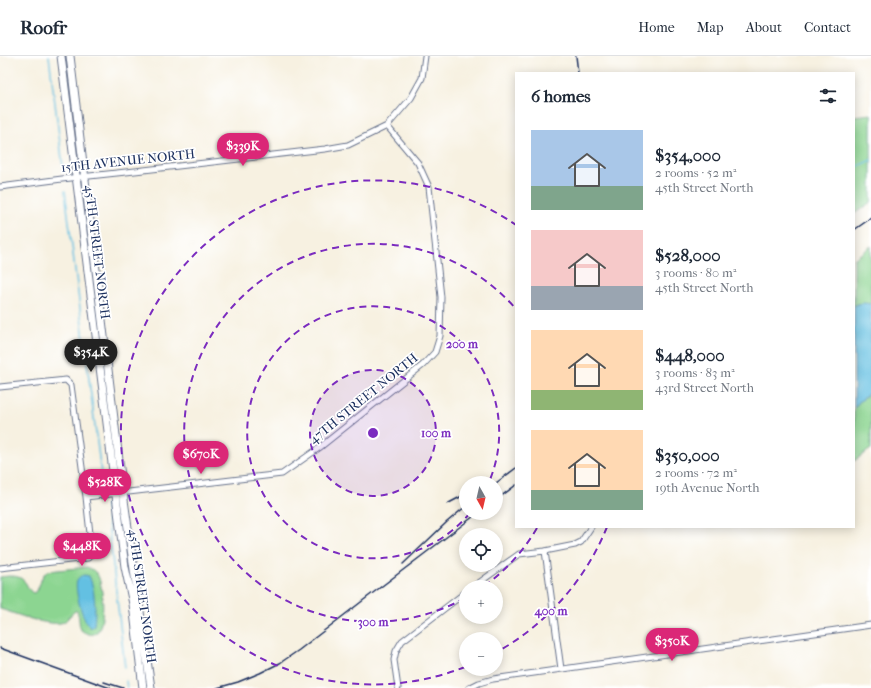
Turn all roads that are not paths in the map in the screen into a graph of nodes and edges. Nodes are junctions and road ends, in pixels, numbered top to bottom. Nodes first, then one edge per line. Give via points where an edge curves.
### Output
1 (61, 56) edge
2 (70, 56) edge
3 (425, 56) edge
4 (387, 126) junction
5 (85, 176) junction
6 (76, 177) junction
7 (0, 187) edge
8 (0, 387) edge
9 (120, 493) junction
10 (86, 497) junction
11 (589, 528) edge
12 (545, 551) junction
13 (0, 568) edge
14 (483, 580) edge
15 (459, 597) edge
16 (871, 625) edge
17 (561, 669) junction
18 (144, 688) edge
19 (151, 688) edge
20 (398, 688) edge
21 (469, 688) edge

1 - 6 main road, 45TH STREET NORTH
2 - 5 main road, 45TH STREET NORTH
3 - 4 street, 15TH AVENUE NORTH via 422,78 418,86
4 - 5 street, 15TH AVENUE NORTH via 348,145 325,149
4 - 9 street, 47TH STREET NORTH via 418,163 429,187 441,297 440,336 435,351 423,365 384,397 282,474
5 - 6 street, 15TH AVENUE NORTH
5 - 9 main road, 45TH STREET NORTH
6 - 7 street, 15TH AVENUE NORTH
6 - 9 main road, 45TH STREET NORTH
8 - 10 street via 66,380 71,385
9 - 10 street
9 - 18 main road, 45TH STREET NORTH via 126,567
9 - 19 main road, 45TH STREET NORTH
10 - 13 street via 92,552 88,558
11 - 12 street via 581,542
12 - 14 street via 519,554
12 - 17 street
15 - 20 street via 402,641 394,660
16 - 17 street
17 - 21 street via 492,679

